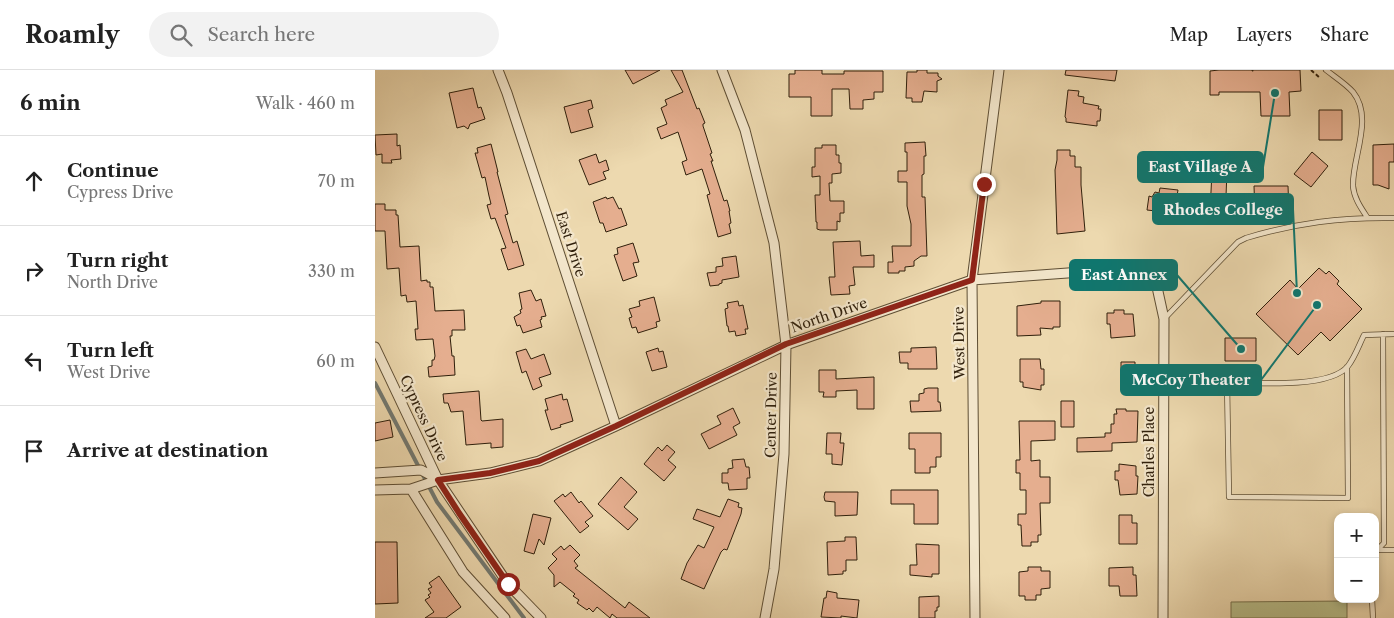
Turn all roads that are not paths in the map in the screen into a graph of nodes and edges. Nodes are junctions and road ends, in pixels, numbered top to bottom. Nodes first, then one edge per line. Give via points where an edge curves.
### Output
1 (498, 70) edge
2 (722, 70) edge
3 (999, 70) edge
4 (1326, 70) edge
5 (1367, 217) junction
6 (1394, 218) edge
7 (972, 280) junction
8 (1157, 287) joint
9 (1164, 319) junction
10 (1383, 334) junction
11 (1394, 334) edge
12 (786, 344) junction
13 (375, 347) edge
14 (1347, 367) junction
15 (616, 426) junction
16 (375, 473) edge
17 (435, 481) junction
18 (411, 489) junction
19 (375, 490) edge
20 (1379, 548) edge
21 (1394, 550) edge
22 (1379, 551) edge
23 (1372, 603) edge
24 (505, 618) edge
25 (541, 618) edge
26 (765, 618) edge
27 (975, 618) edge
28 (1163, 618) edge
29 (1373, 618) edge

1 - 15 street, East Drive
2 - 12 street, Center Drive via 745,130 773,243
3 - 7 street, West Drive
4 - 5 lane via 1353,92 1359,104 1361,142 1353,185 1355,196
5 - 6 lane
5 - 9 lane via 1312,222 1245,238
7 - 8 street, North Drive via 1131,270
7 - 12 street, North Drive
7 - 27 street, West Drive
8 - 9 street, Charles Place
9 - 28 street, Charles Place
10 - 11 lane
10 - 14 lane via 1364,335
10 - 20 lane via 1384,543
12 - 15 street, North Drive
12 - 26 street, Center Drive via 784,454 775,569
13 - 17 street, Cypress Drive
14 - 14 lane via 1332,377 1296,383 1227,382 1229,497 1348,498
15 - 17 street, North Drive via 539,461 490,473
16 - 17 street via 421,470
17 - 18 street, North Drive
17 - 25 street, Cypress Drive via 508,584
18 - 19 street, North Drive
18 - 24 street via 463,572
21 - 22 lane
23 - 29 lane

